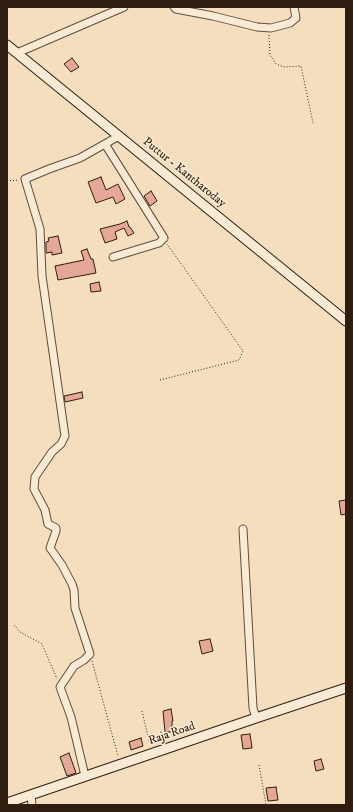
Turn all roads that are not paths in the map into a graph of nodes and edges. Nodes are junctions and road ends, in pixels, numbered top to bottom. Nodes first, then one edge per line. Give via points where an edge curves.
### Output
1 (124, 7) edge
2 (174, 7) edge
3 (294, 7) edge
4 (7, 45) edge
5 (17, 53) junction
6 (119, 136) junction
7 (105, 144) junction
8 (113, 257) dead end
9 (346, 321) edge
10 (243, 529) dead end
11 (346, 688) edge
12 (256, 718) junction
13 (85, 776) junction
14 (31, 795) junction
15 (7, 803) edge
16 (32, 805) edge

1 - 5 street
2 - 3 street via 257,28 290,23 296,18
4 - 5 main road, Puttur - Kantharoday
5 - 6 main road, Puttur - Kantharoday
6 - 7 street
6 - 9 main road, Puttur - Kantharoday
7 - 8 street via 164,238 159,243
7 - 13 street via 80,158 25,179 40,229 42,276 65,436 35,477 34,489 45,510 48,524 56,528 50,548 72,584 75,608 90,654 74,666 60,687 71,717
10 - 12 street via 253,708
11 - 12 main road, Raja Road
12 - 13 main road, Raja Road
13 - 14 main road, Raja Road
14 - 15 main road, Raja Road
14 - 16 street

